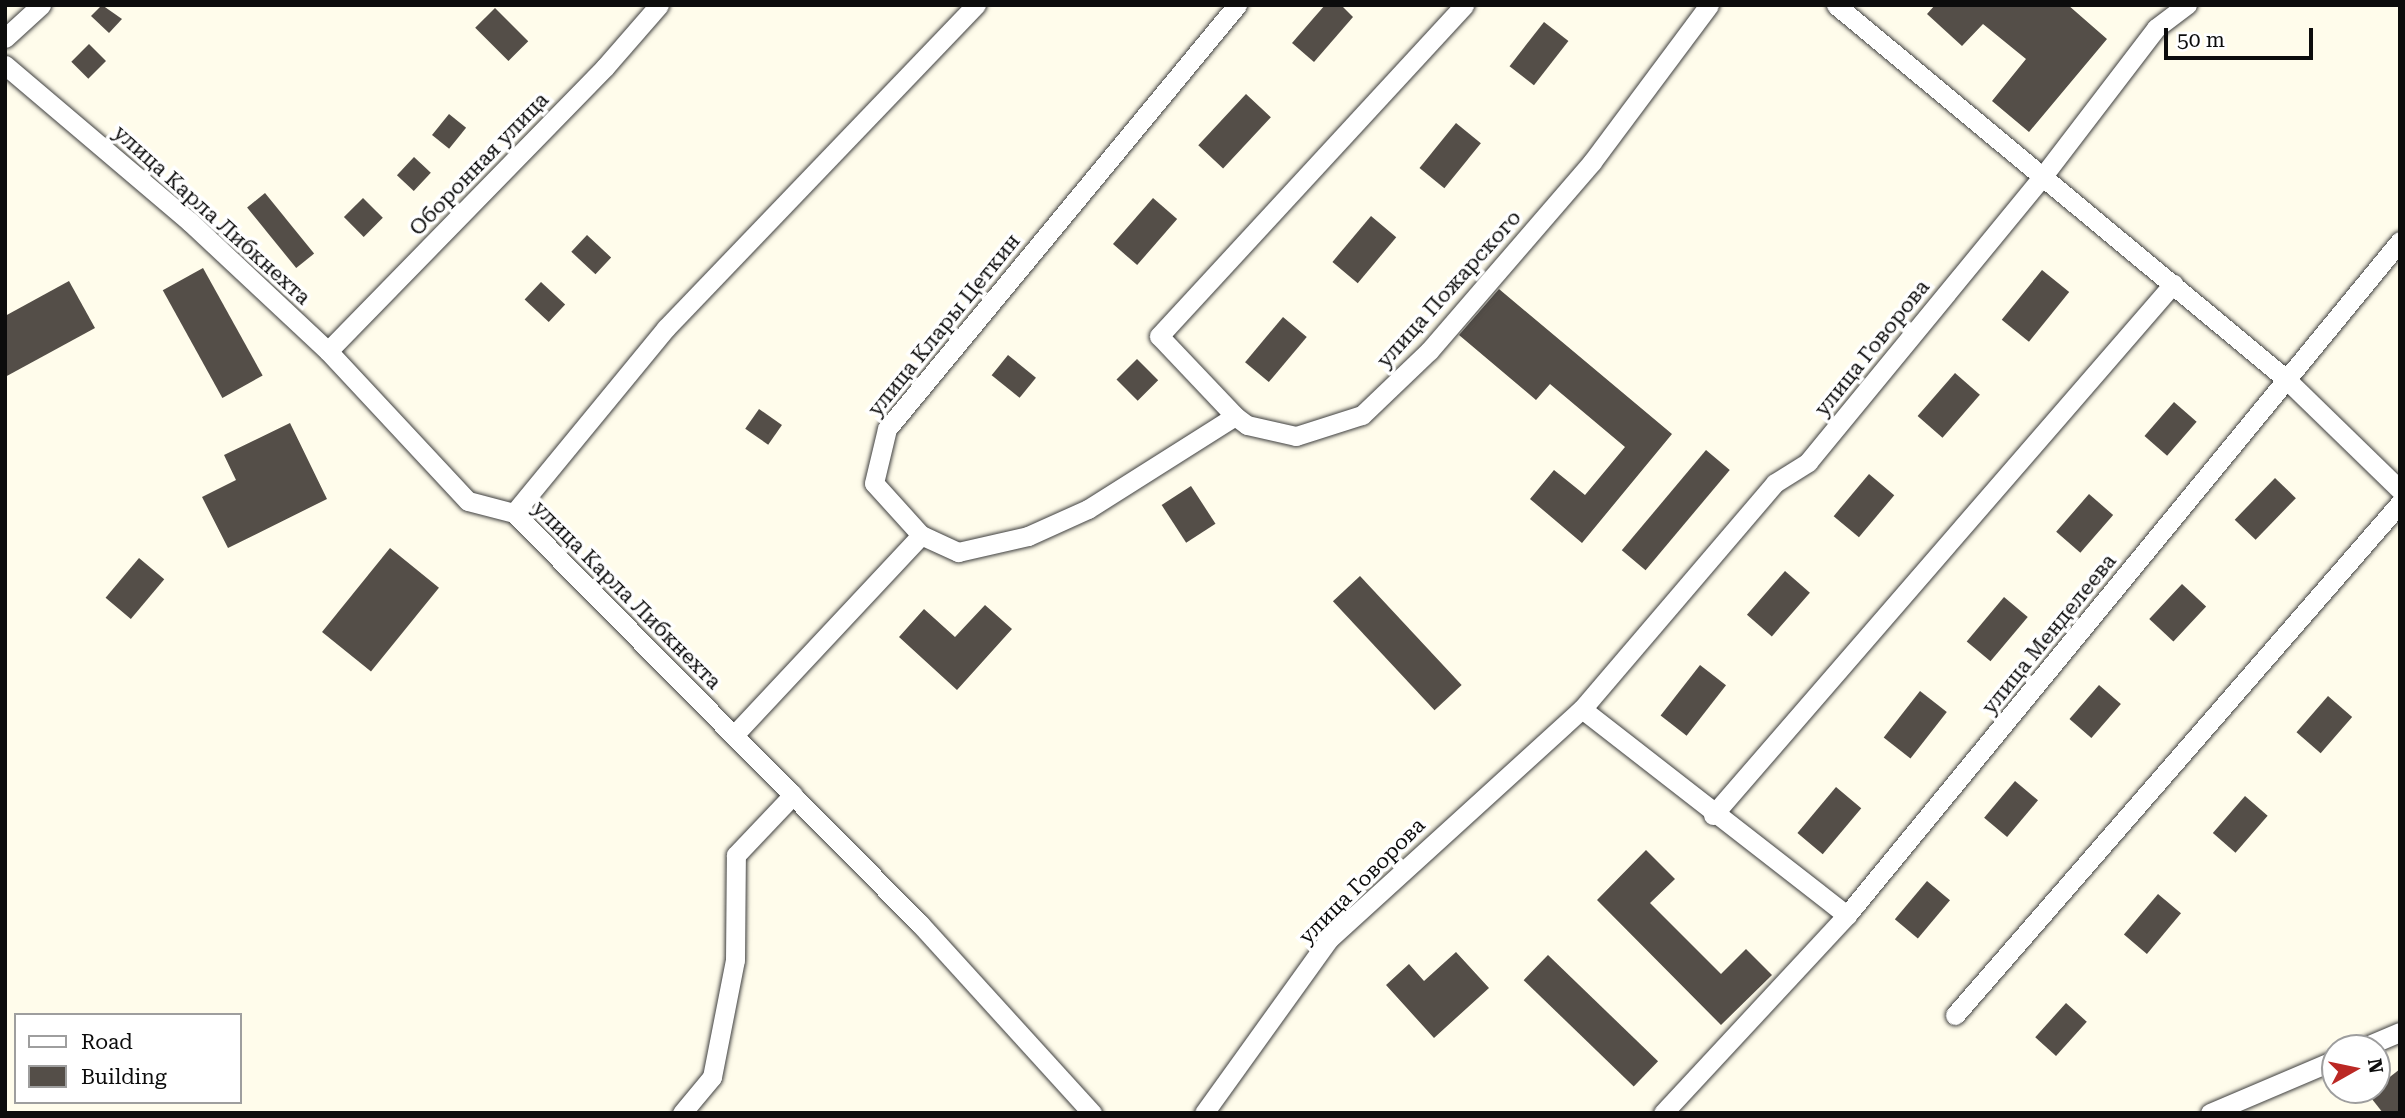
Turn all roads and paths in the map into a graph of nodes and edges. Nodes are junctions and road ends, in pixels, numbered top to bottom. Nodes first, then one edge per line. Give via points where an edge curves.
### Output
1 (41, 5) edge
2 (659, 5) edge
3 (976, 5) edge
4 (1237, 5) edge
5 (1464, 5) edge
6 (1709, 5) edge
7 (1836, 5) edge
8 (2187, 5) edge
9 (5, 38) edge
10 (5, 65) edge
11 (2043, 176) junction
12 (2400, 242) edge
13 (2173, 284) junction
14 (328, 351) junction
15 (2286, 379) junction
16 (1235, 416) junction
17 (2400, 490) edge
18 (2400, 503) edge
19 (514, 513) junction
20 (921, 535) junction
21 (1582, 709) junction
22 (734, 736) junction
23 (793, 795) junction
24 (1713, 815) junction
25 (1847, 915) junction
26 (1955, 1014) dead end
27 (2321, 1065) edge
28 (682, 1113) edge
29 (1091, 1113) edge
30 (1204, 1113) edge
31 (1663, 1113) edge
32 (2210, 1113) edge

1 - 9 street
2 - 14 street, Оборонная улица via 605,67
3 - 19 street via 666,328
4 - 20 street, улица Клары Цеткин via 887,429 874,483
5 - 16 street via 1159,336
6 - 16 street, улица Пожарского via 1592,162 1429,351 1362,415 1296,436 1247,425
7 - 11 street
8 - 11 street, улица Говорова via 2156,28
10 - 14 street, улица Карла Либкнехта via 190,222
11 - 13 street
11 - 21 street, улица Говорова via 1808,462 1774,483
12 - 15 street, улица Менделеева
13 - 15 street
13 - 24 street
14 - 19 street, улица Карла Либкнехта via 468,501
15 - 17 street
15 - 25 street, улица Менделеева
16 - 20 street via 1088,509 1028,536 958,552
18 - 26 street
19 - 22 street, улица Карла Либкнехта
20 - 22 street
21 - 24 street
21 - 30 street, улица Говорова via 1329,939
22 - 23 street, улица Карла Либкнехта
23 - 28 street via 736,855 735,960 712,1077
23 - 29 street, улица Карла Либкнехта via 920,924
24 - 25 street
25 - 31 street, улица Менделеева
27 - 32 street

